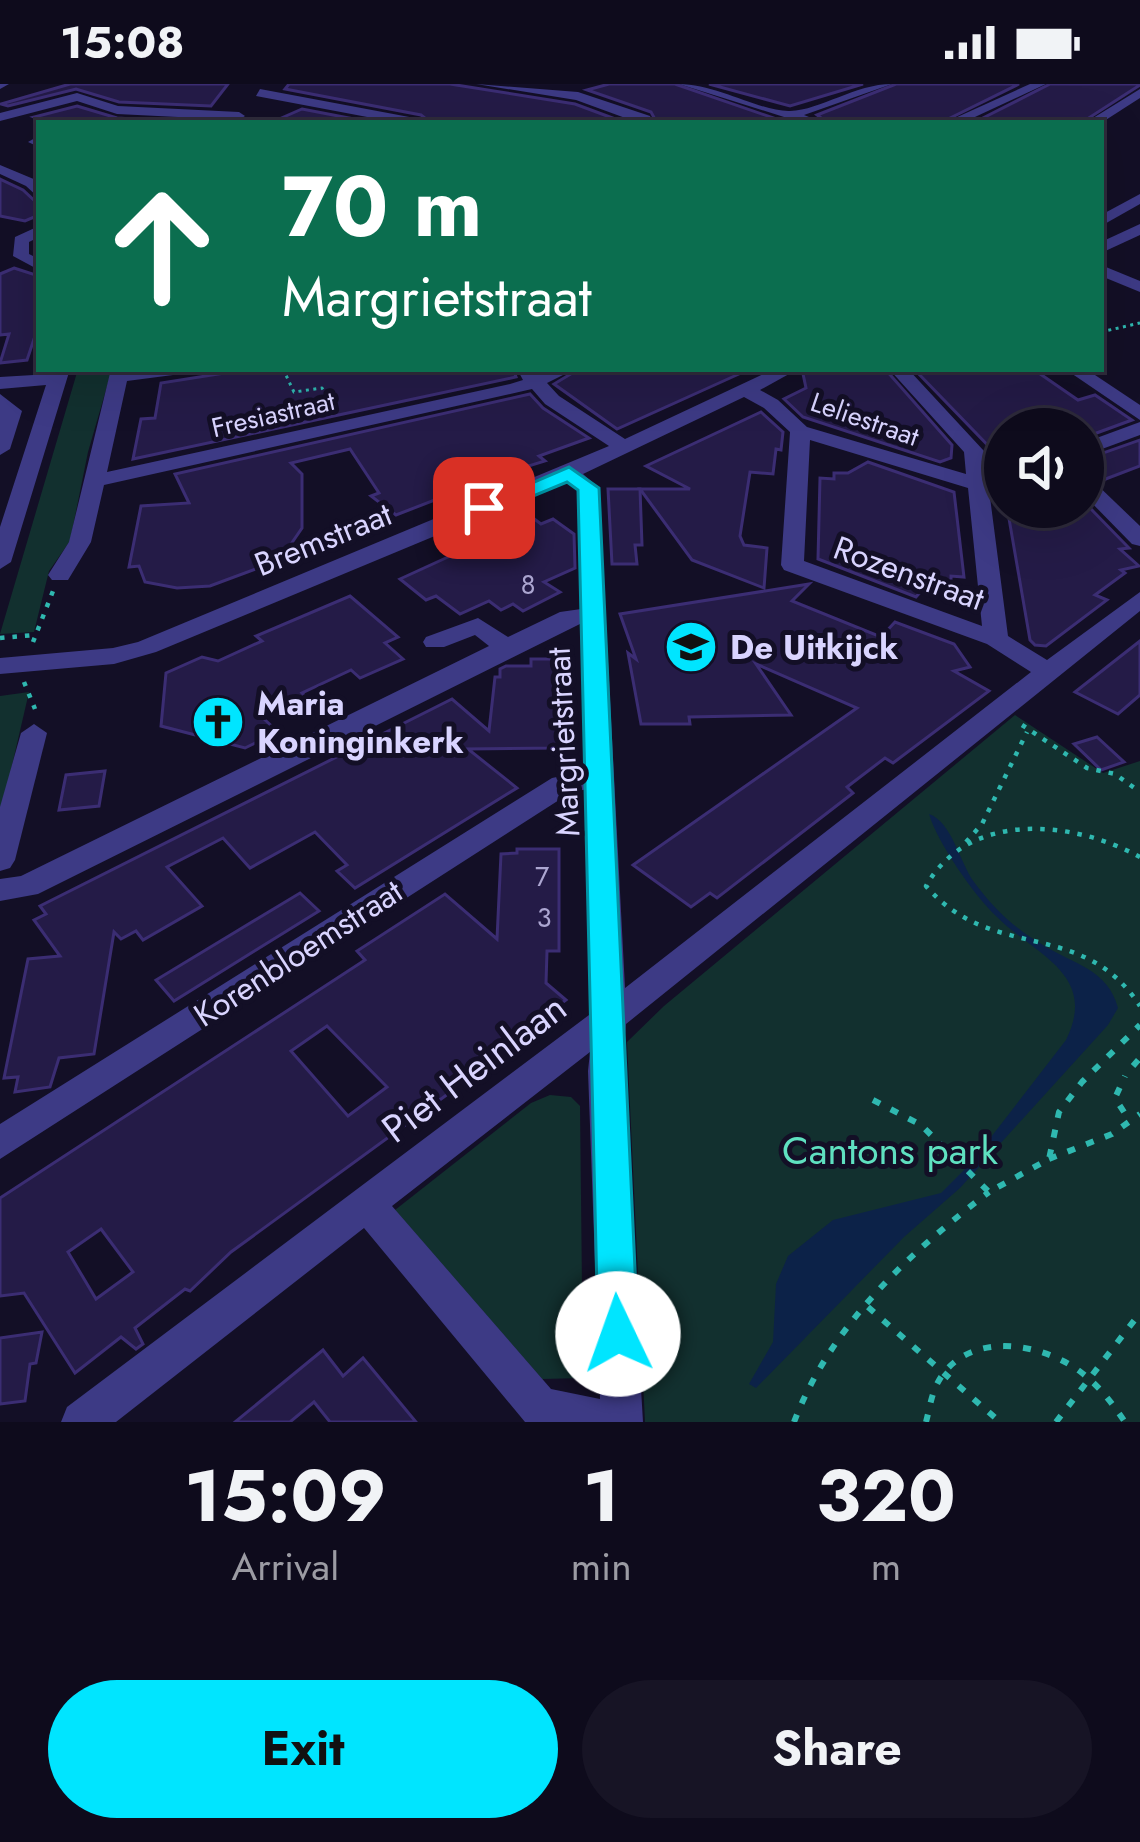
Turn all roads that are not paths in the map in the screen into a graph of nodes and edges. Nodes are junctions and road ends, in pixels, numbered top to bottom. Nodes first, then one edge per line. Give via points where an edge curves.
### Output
1 (482, 84) edge
2 (580, 84) edge
3 (685, 84) edge
4 (829, 84) edge
5 (886, 84) edge
6 (1040, 84) edge
7 (809, 88) dead end
8 (264, 89) edge
9 (860, 93) junction
10 (1140, 93) edge
11 (555, 94) junction
12 (226, 96) dead end
13 (118, 97) dead end
14 (843, 98) junction
15 (89, 100) junction
16 (160, 114) junction
17 (788, 115) junction
18 (0, 117) edge
19 (1123, 118) dead end
20 (208, 119) edge
21 (1100, 119) edge
22 (147, 120) edge
23 (236, 120) edge
24 (406, 120) edge
25 (612, 120) edge
26 (645, 120) edge
27 (767, 120) edge
28 (806, 120) edge
29 (958, 120) edge
30 (1, 164) edge
31 (36, 170) edge
32 (36, 190) edge
33 (1140, 198) edge
34 (1109, 212) edge
35 (1140, 227) edge
36 (36, 232) edge
37 (1104, 246) edge
38 (22, 256) junction
39 (0, 262) edge
40 (36, 263) edge
41 (1104, 271) edge
42 (1140, 287) edge
43 (36, 363) edge
44 (783, 372) edge
45 (901, 372) edge
46 (1078, 372) edge
47 (119, 373) edge
48 (59, 374) edge
49 (529, 376) edge
50 (30, 381) junction
51 (0, 383) edge
52 (745, 390) junction
53 (0, 400) edge
54 (1140, 414) edge
55 (1140, 428) edge
56 (800, 431) junction
57 (1104, 442) edge
58 (0, 448) edge
59 (626, 448) junction
60 (569, 473) junction
61 (94, 481) junction
62 (975, 483) junction
63 (1104, 503) edge
64 (1140, 539) edge
65 (0, 562) edge
66 (60, 575) dead end
67 (1140, 599) edge
68 (593, 615) junction
69 (996, 639) junction
70 (435, 642) dead end
71 (507, 648) junction
72 (0, 666) edge
73 (1048, 672) junction
74 (34, 733) dead end
75 (601, 777) junction
76 (0, 860) edge
77 (0, 890) edge
78 (610, 1018) junction
79 (0, 1144) edge
80 (365, 1203) junction
81 (82, 1422) edge
82 (613, 1422) edge
83 (622, 1422) edge

1 - 11 street
2 - 11 street
3 - 17 street
4 - 9 street
5 - 9 street
6 - 29 street
7 - 14 street
8 - 23 street
8 - 24 street
9 - 14 street
10 - 21 street
11 - 25 street
11 - 26 street
12 - 20 street
13 - 15 street
14 - 17 street
15 - 16 street
15 - 18 street
16 - 20 street
16 - 22 street
17 - 27 street
17 - 28 street
19 - 21 street
20 - 23 street
30 - 31 street
30 - 32 street
33 - 34 street
34 - 35 street
35 - 37 street
36 - 38 street via 21,240
38 - 39 street
38 - 40 street
41 - 42 street
43 - 50 street
44 - 52 street, Bremstraat
45 - 62 street via 974,452
46 - 54 street
47 - 61 street
48 - 50 street
48 - 65 street
49 - 59 street
49 - 61 street, Fresiastraat
50 - 51 street
52 - 56 street, Leliestraat
52 - 59 street, Bremstraat
53 - 58 street via 12,411
55 - 57 street
56 - 62 street, Leliestraat
56 - 69 street, Rozenstraat via 792,566
59 - 60 street, Bremstraat
60 - 68 street, Margrietstraat via 588,488
60 - 72 street, Bremstraat via 147,647
61 - 66 street via 80,542
62 - 69 street
63 - 64 street
67 - 73 street, Piet Heinlaan
68 - 71 street via 568,617
68 - 75 street, Margrietstraat
69 - 73 street
70 - 71 street via 478,625
71 - 77 street via 27,886
73 - 78 street, Piet Heinlaan
74 - 76 street
75 - 78 street, Margrietstraat
75 - 79 street, Korenbloemstraat via 562,785
78 - 80 street, Piet Heinlaan
78 - 83 street, Margrietstraat via 605,1071
80 - 81 street, Piet Heinlaan
80 - 82 street via 540,1408

